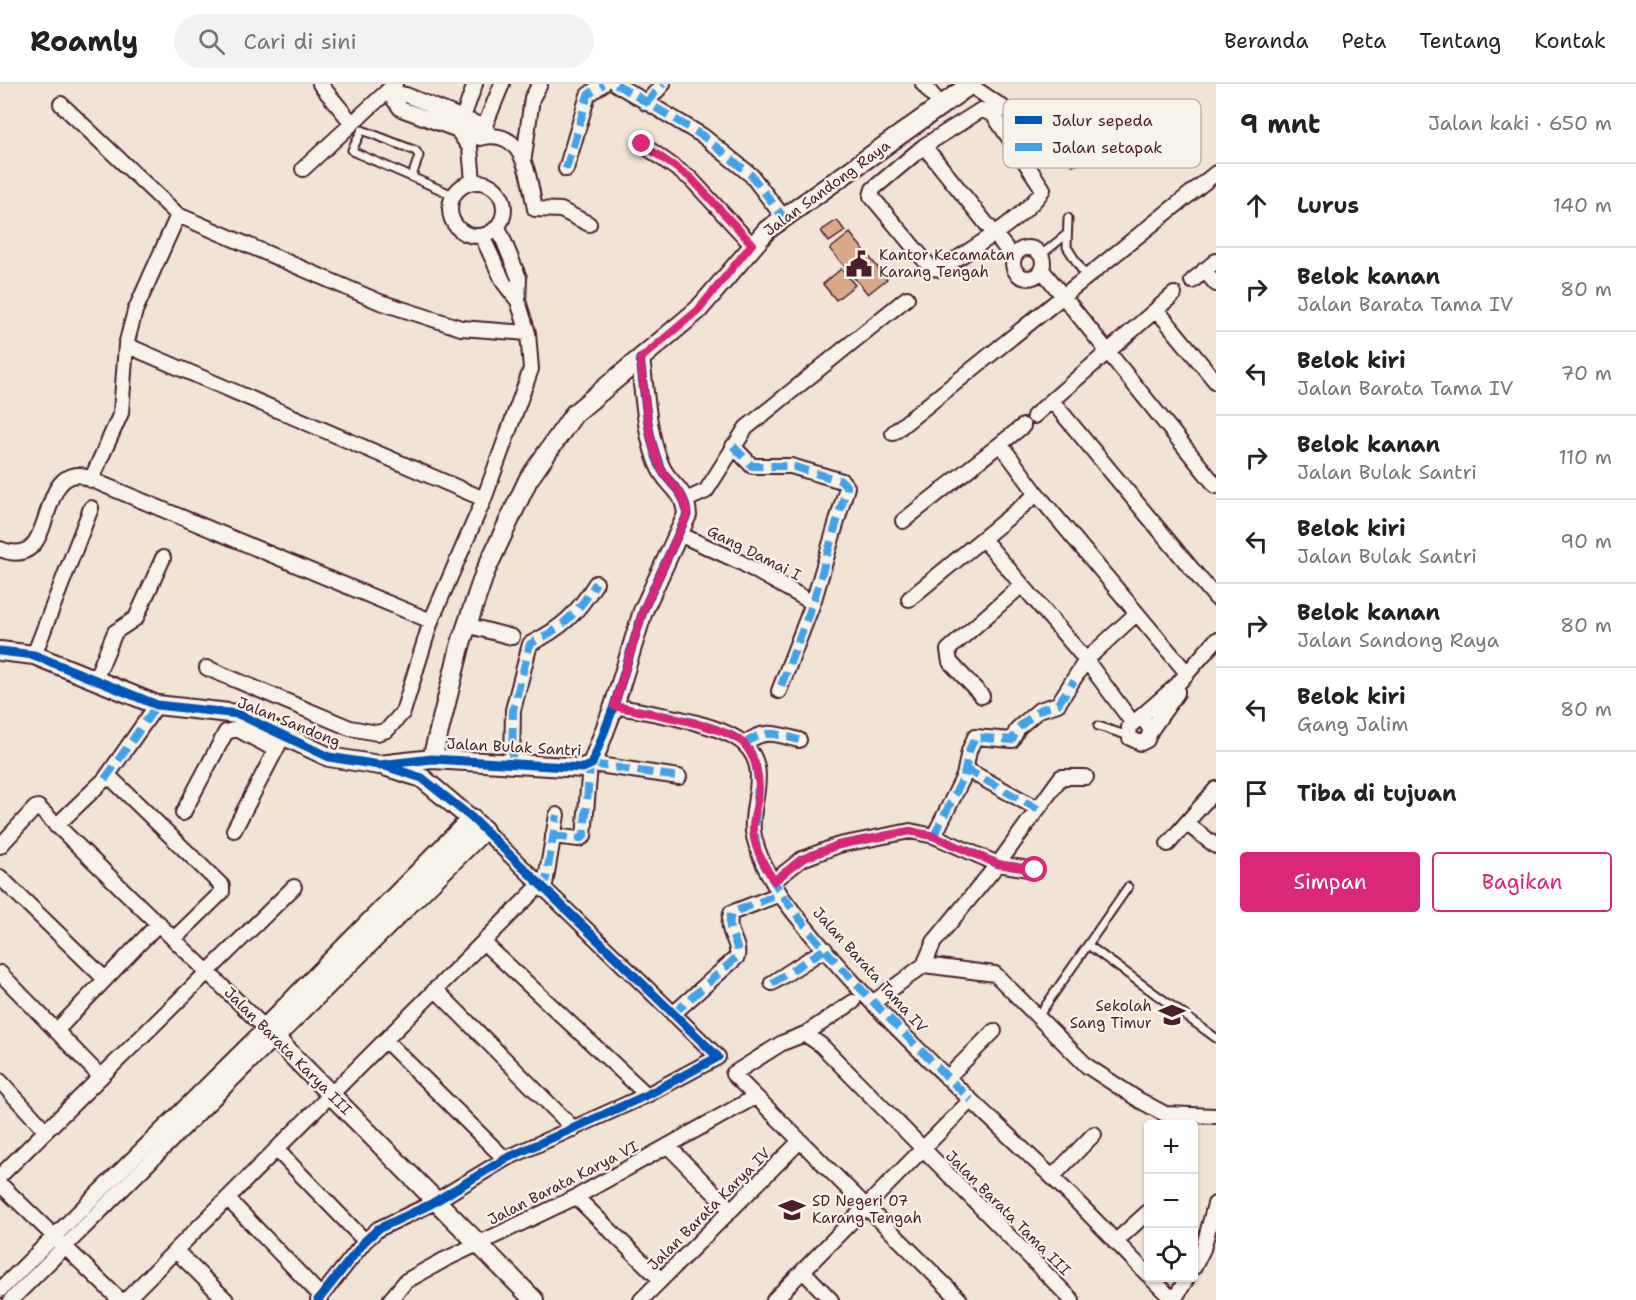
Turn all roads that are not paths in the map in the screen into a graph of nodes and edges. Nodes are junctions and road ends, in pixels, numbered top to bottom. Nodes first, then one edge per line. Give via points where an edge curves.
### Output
1 (320, 84) edge
2 (475, 84) edge
3 (502, 84) edge
4 (540, 84) edge
5 (603, 84) edge
6 (615, 84) edge
7 (663, 84) edge
8 (923, 84) edge
9 (968, 85) edge
10 (391, 88) edge
11 (646, 103) junction
12 (61, 104) dead end
13 (941, 105) junction
14 (1003, 109) edge
15 (352, 123) junction
16 (460, 124) junction
17 (1003, 129) edge
18 (481, 137) junction
19 (642, 144) dead end
20 (924, 146) junction
21 (524, 157) junction
22 (1029, 168) edge
23 (303, 169) dead end
24 (566, 169) dead end
25 (1216, 173) edge
26 (412, 176) junction
27 (473, 181) junction
28 (453, 195) junction
29 (178, 215) junction
30 (784, 218) junction
31 (1068, 218) dead end
32 (589, 224) dead end
33 (498, 227) junction
34 (994, 233) junction
35 (1067, 234) junction
36 (482, 236) junction
37 (752, 244) junction
38 (1041, 255) junction
39 (1013, 257) junction
40 (1216, 261) edge
41 (1042, 270) junction
42 (1204, 270) junction
43 (1086, 277) junction
44 (1192, 281) dead end
45 (1216, 284) edge
46 (1174, 294) dead end
47 (1064, 295) junction
48 (907, 298) dead end
49 (518, 302) junction
50 (1157, 310) junction
51 (528, 333) junction
52 (126, 345) junction
53 (1109, 353) junction
54 (640, 359) junction
55 (1216, 382) edge
56 (1052, 401) junction
57 (1034, 416) dead end
58 (1023, 426) dead end
59 (893, 433) dead end
60 (1001, 445) junction
61 (733, 446) junction
62 (91, 480) junction
63 (1216, 486) edge
64 (1036, 494) junction
65 (484, 499) junction
66 (686, 500) junction
67 (91, 508) dead end
68 (903, 521) dead end
69 (679, 534) junction
70 (983, 539) junction
71 (0, 549) edge
72 (163, 558) dead end
73 (596, 583) dead end
74 (1022, 585) junction
75 (1216, 598) edge
76 (909, 599) dead end
77 (813, 603) junction
78 (1137, 613) junction
79 (430, 621) junction
80 (466, 625) junction
81 (512, 637) dead end
82 (1216, 640) edge
83 (0, 651) edge
84 (34, 656) junction
85 (1086, 660) junction
86 (207, 668) dead end
87 (1187, 673) junction
88 (95, 680) junction
89 (1177, 684) junction
90 (779, 691) dead end
91 (982, 696) dead end
92 (157, 705) junction
93 (614, 706) junction
94 (1098, 726) dead end
95 (1133, 726) junction
96 (1151, 730) junction
97 (799, 740) dead end
98 (279, 743) junction
99 (745, 744) junction
100 (432, 759) junction
101 (379, 765) junction
102 (512, 765) junction
103 (591, 765) junction
104 (964, 776) junction
105 (679, 777) dead end
106 (1086, 777) dead end
107 (105, 779) junction
108 (1216, 789) edge
109 (1038, 809) junction
110 (183, 813) dead end
111 (556, 815) dead end
112 (478, 824) junction
113 (1187, 824) junction
114 (56, 826) junction
115 (234, 830) dead end
116 (553, 836) junction
117 (933, 836) junction
118 (1168, 844) dead end
119 (0, 846) edge
120 (1216, 846) edge
121 (998, 864) junction
122 (1035, 870) dead end
123 (0, 877) edge
124 (774, 881) junction
125 (294, 887) dead end
126 (542, 887) junction
127 (1128, 887) dead end
128 (780, 894) junction
129 (159, 922) junction
130 (175, 938) junction
131 (484, 943) junction
132 (1088, 945) junction
133 (825, 949) junction
134 (924, 965) junction
135 (208, 971) junction
136 (0, 973) edge
137 (105, 979) junction
138 (772, 983) dead end
139 (435, 989) junction
140 (853, 1002) dead end
141 (874, 1002) junction
142 (673, 1014) junction
143 (1037, 1018) junction
144 (56, 1031) junction
145 (994, 1031) dead end
146 (270, 1032) junction
147 (805, 1034) junction
148 (1216, 1038) edge
149 (384, 1040) junction
150 (100, 1077) junction
151 (947, 1078) junction
152 (0, 1081) edge
153 (331, 1094) junction
154 (647, 1095) junction
155 (755, 1097) junction
156 (971, 1100) junction
157 (1216, 1116) edge
158 (574, 1129) junction
159 (46, 1131) junction
160 (1094, 1134) dead end
161 (800, 1141) junction
162 (669, 1147) junction
163 (276, 1149) junction
164 (921, 1149) junction
165 (505, 1159) junction
166 (0, 1176) edge
167 (1052, 1177) junction
168 (0, 1184) edge
169 (576, 1197) junction
170 (228, 1199) junction
171 (437, 1200) junction
172 (1215, 1204) edge
173 (866, 1205) junction
174 (731, 1210) junction
175 (1144, 1216) edge
176 (54, 1237) junction
177 (365, 1240) junction
178 (1115, 1242) junction
179 (479, 1244) junction
180 (64, 1247) junction
181 (176, 1251) junction
182 (1198, 1259) edge
183 (1144, 1270) edge
184 (803, 1271) junction
185 (662, 1280) junction
186 (1156, 1282) edge
187 (1185, 1282) edge
188 (0, 1290) edge
189 (319, 1298) edge
190 (527, 1298) edge
191 (11, 1300) edge
192 (120, 1300) edge
193 (126, 1300) edge
194 (226, 1300) edge
195 (390, 1300) edge
196 (641, 1300) edge
197 (774, 1300) edge
198 (831, 1300) edge
199 (960, 1300) edge
200 (1072, 1300) edge
201 (1174, 1300) edge

1 - 15 street
2 - 16 street
3 - 18 street
4 - 21 street via 532,98
5 - 24 street via 588,95
6 - 11 street
7 - 11 street
8 - 13 street
9 - 13 street, Jalan Sandong Raya
9 - 14 street
10 - 15 street
10 - 16 street
11 - 30 street via 703,136 751,175
12 - 29 street
13 - 30 street, Jalan Sandong Raya
15 - 23 street
16 - 18 street
16 - 18 street
17 - 20 street via 993,114 981,110
18 - 21 street via 509,142
18 - 27 street
19 - 37 street via 691,178
20 - 34 street
20 - 34 street via 873,189 871,196 931,268 940,269
21 - 32 street via 536,209 561,210
22 - 34 street via 1043,189
25 - 43 street
26 - 26 lane via 354,152 362,130 416,151 419,156
26 - 28 lane
27 - 28 street
27 - 33 street via 486,182 504,201 504,215
28 - 36 street via 451,219 459,230 470,236
29 - 51 street via 391,305 461,328
29 - 52 street via 135,310
30 - 37 street, Jalan Sandong Raya
31 - 35 lane
33 - 36 street
33 - 49 street via 519,278
34 - 39 street
35 - 38 lane
35 - 43 lane via 1067,247
36 - 49 street via 504,283
37 - 54 street, Jalan Sandong Raya via 698,310
38 - 39 street via 1026,248
38 - 41 street
39 - 41 street via 1012,267 1017,275 1026,279
40 - 42 street
41 - 47 street
42 - 44 street
42 - 45 street
43 - 47 street
46 - 50 street
47 - 53 street
47 - 59 street
48 - 61 street via 746,428
49 - 51 street
50 - 53 street
50 - 55 street
51 - 65 street via 531,369
52 - 62 street via 120,413
52 - 65 street
53 - 56 street
53 - 63 street
54 - 66 street via 651,441 660,467
54 - 80 street, Jalan Sandong Raya via 574,414 550,446 506,524
56 - 57 street
56 - 75 street
58 - 60 street
60 - 64 street
60 - 68 street
61 - 66 street via 706,491
61 - 77 street via 752,466 791,466 842,482 847,488
62 - 71 street via 70,475 60,480 29,550 12,554
62 - 79 street
64 - 70 street
64 - 78 street
65 - 79 street
66 - 69 street, Jalan Bulak Santri via 687,515
67 - 84 street
69 - 77 street, Gang Damai I via 740,562
69 - 93 street, Jalan Bulak Santri via 643,611
70 - 74 street
70 - 76 street
72 - 88 street via 136,618 115,632
73 - 102 street via 579,610 557,631 530,644 513,710
74 - 85 street
74 - 91 street via 948,650 950,662
77 - 90 street
78 - 85 street
78 - 87 street
79 - 86 street via 403,712 387,730 377,733 350,728
80 - 81 street
80 - 100 street, Jalan Sandong Raya
82 - 87 street
83 - 84 street, Jalan Sandong
84 - 88 street, Jalan Sandong
85 - 95 street
85 - 104 street via 1058,704 1039,710 1018,728 1012,740 975,737
87 - 89 street
88 - 92 street, Jalan Sandong
89 - 95 street
89 - 96 street via 1177,693
92 - 98 street, Jalan Sandong via 238,714
92 - 107 street
93 - 99 street via 694,723
93 - 103 street, Jalan Bulak Santri
94 - 95 lane
95 - 96 street via 1144,720
95 - 96 street via 1135,742 1147,740
97 - 99 street via 770,732 755,735
98 - 101 street, Jalan Sandong via 328,757
98 - 110 street via 237,729 226,732
98 - 115 street
99 - 124 street, Jalan Barata Tama IV via 756,766 759,788 753,829 761,860
100 - 101 street, Jalan Sandong
100 - 102 street, Jalan Bulak Santri
101 - 112 street via 422,778
102 - 103 street, Jalan Bulak Santri
103 - 105 street
103 - 116 street via 584,836
104 - 109 street via 969,771 974,773
104 - 117 street
106 - 109 street via 1061,777
107 - 114 street
107 - 130 street via 113,780 222,886 222,892
108 - 113 street
109 - 121 street
111 - 116 street
112 - 126 street
112 - 146 street
113 - 118 street
113 - 120 street
114 - 119 street, Jalan Barata Karya III via 38,807
114 - 129 street, Jalan Barata Karya III
116 - 126 street
117 - 121 street
117 - 124 street via 910,831 838,845 802,859
121 - 122 street
121 - 134 street via 934,942
123 - 137 street
124 - 128 street, Jalan Barata Tama IV
125 - 135 street
126 - 131 street
126 - 142 street
127 - 132 lane
128 - 133 street, Jalan Barata Tama IV
128 - 142 street via 731,913 728,927 737,957
129 - 130 street, Jalan Barata Karya III
129 - 137 street
130 - 135 street, Jalan Barata Karya III
131 - 139 street
131 - 154 street
132 - 143 lane
132 - 148 lane
133 - 138 street
133 - 141 street, Jalan Barata Tama IV
134 - 141 street
134 - 143 street via 995,975
135 - 146 street, Jalan Barata Karya III
135 - 150 street
136 - 144 street
137 - 144 street
139 - 149 street
139 - 158 street
140 - 147 street
141 - 151 street, Jalan Barata Tama IV
142 - 154 street via 718,1057
143 - 157 street via 1087,1066 1139,1100 1166,1114
144 - 150 street
145 - 151 street
146 - 153 street, Jalan Barata Karya III
146 - 176 street
146 - 180 street
147 - 155 street via 782,1043 733,1074
147 - 164 street, Jalan Barata Tama III
149 - 153 street
149 - 165 street
150 - 159 street
151 - 156 street, Jalan Barata Tama IV
152 - 159 street
153 - 163 street
153 - 171 street, Jalan Barata Karya III
154 - 158 street
155 - 161 street
155 - 162 street, Jalan Barata Karya VI
156 - 164 street
156 - 167 street, Jalan Barata Tama IV
158 - 165 street
159 - 166 street
160 - 167 street
161 - 173 street
161 - 174 street, Jalan Barata Karya IV
162 - 169 street, Jalan Barata Karya VI
162 - 174 street
163 - 170 street
163 - 177 street
164 - 173 street
164 - 200 street, Jalan Barata Tama III
165 - 171 street
167 - 178 street, Jalan Barata Tama IV
168 - 176 street
169 - 179 street, Jalan Barata Karya VI
169 - 185 street
170 - 181 street
170 - 189 street
171 - 177 street via 378,1229
171 - 179 street, Jalan Barata Karya III
172 - 182 street
173 - 184 street
173 - 199 street
174 - 185 street, Jalan Barata Karya IV
175 - 178 street
176 - 180 street
176 - 188 street
177 - 189 street
178 - 183 street, Jalan Barata Tama IV
179 - 190 street, Jalan Barata Karya III
179 - 195 street, Jalan Barata Karya VI via 406,1281
180 - 191 street
180 - 192 street
181 - 193 street
181 - 194 street
184 - 197 street
184 - 198 street
185 - 196 street, Jalan Barata Karya IV
186 - 201 street, Jalan Barata Tama IV
187 - 201 street

